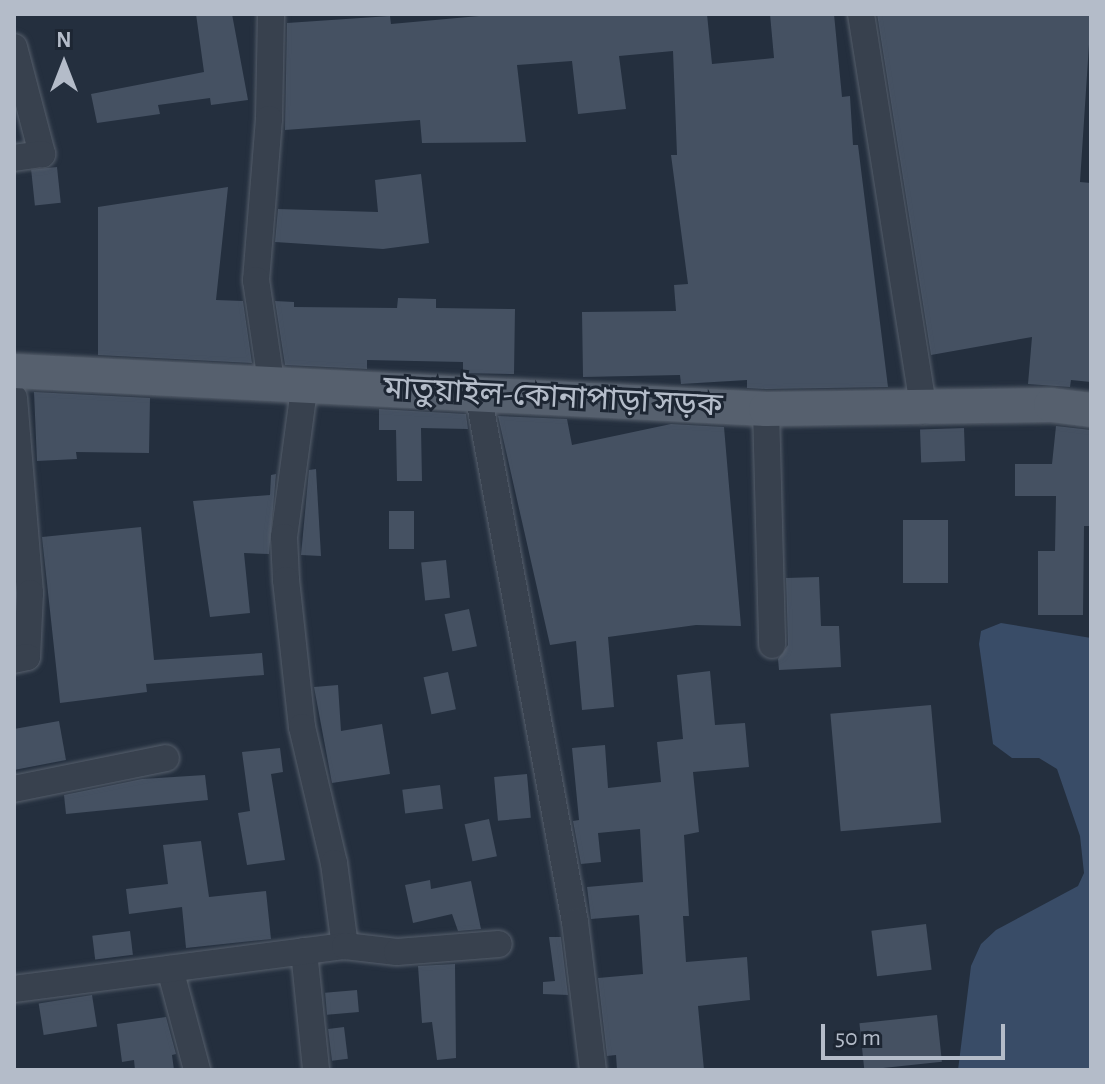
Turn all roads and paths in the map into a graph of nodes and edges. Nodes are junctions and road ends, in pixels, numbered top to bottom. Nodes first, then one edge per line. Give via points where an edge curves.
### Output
1 (271, 14) edge
2 (861, 14) edge
3 (14, 47) edge
4 (14, 158) edge
5 (14, 371) edge
6 (271, 381) junction
7 (305, 382) junction
8 (478, 393) junction
9 (14, 398) edge
10 (766, 409) junction
11 (1091, 410) edge
12 (924, 411) junction
13 (772, 645) dead end
14 (14, 660) edge
15 (166, 758) dead end
16 (14, 789) edge
17 (499, 944) dead end
18 (345, 946) junction
19 (304, 951) junction
20 (170, 969) junction
21 (14, 989) edge
22 (197, 1070) edge
23 (316, 1070) edge
24 (593, 1070) edge

1 - 6 street via 256,280
2 - 12 street
3 - 4 street via 42,154
5 - 6 main road, মাতুয়াইল-কোনাপাড়া সড়ক
6 - 7 main road, মাতুয়াইল-কোনাপাড়া সড়ক
7 - 8 main road, মাতুয়াইল-কোনাপাড়া সড়ক
7 - 18 street via 284,537 286,580 302,727 334,863
8 - 10 main road, মাতুয়াইল-কোনাপাড়া সড়ক
8 - 24 street via 575,922
9 - 14 street via 30,593 27,657
10 - 12 main road, মাতুয়াইল-কোনাপাড়া সড়ক
10 - 13 street
11 - 12 main road, মাতুয়াইল-কোনাপাড়া সড়ক via 1051,405
15 - 16 street
17 - 18 street via 397,952
18 - 19 street
19 - 20 street
19 - 23 street
20 - 21 street
20 - 22 street

